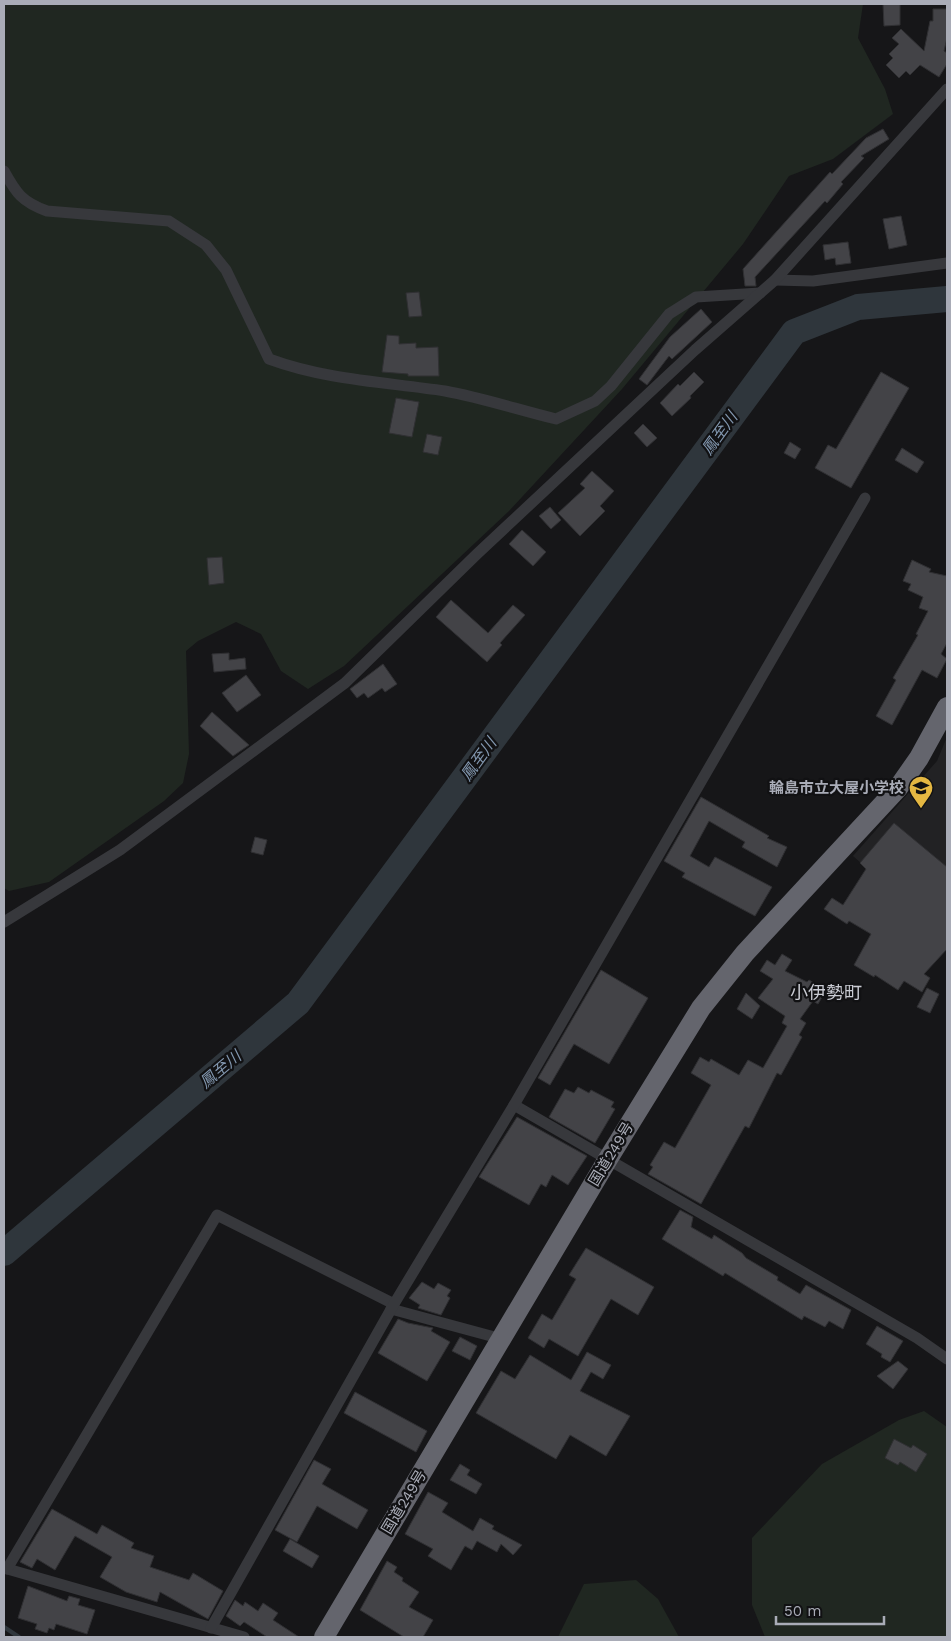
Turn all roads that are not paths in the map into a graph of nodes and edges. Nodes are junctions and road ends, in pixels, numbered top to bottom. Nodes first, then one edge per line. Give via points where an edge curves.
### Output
1 (947, 89) edge
2 (4, 171) edge
3 (947, 263) edge
4 (775, 280) junction
5 (760, 293) junction
6 (865, 498) dead end
7 (947, 707) edge
8 (4, 922) edge
9 (514, 1105) junction
10 (608, 1159) junction
11 (393, 1306) junction
12 (502, 1338) junction
13 (947, 1359) edge
14 (5, 1568) edge
15 (211, 1628) junction
16 (244, 1637) edge
17 (324, 1637) edge

1 - 4 street
2 - 5 street via 14,190 28,204 47,210 169,222 206,246 226,270 268,359 300,370 349,380 448,392 492,401 556,419 595,401 669,314 696,297
3 - 4 street via 813,281
4 - 5 street
5 - 8 street via 477,554 345,683 120,850
6 - 9 street
7 - 10 highway, 国道249号 via 898,788 746,953 701,1008
9 - 10 street
9 - 11 street
10 - 12 highway, 国道249号
10 - 13 street via 917,1338
11 - 12 street
11 - 14 street via 217,1216
11 - 15 street
12 - 17 highway, 国道249号
14 - 15 street
15 - 16 street

